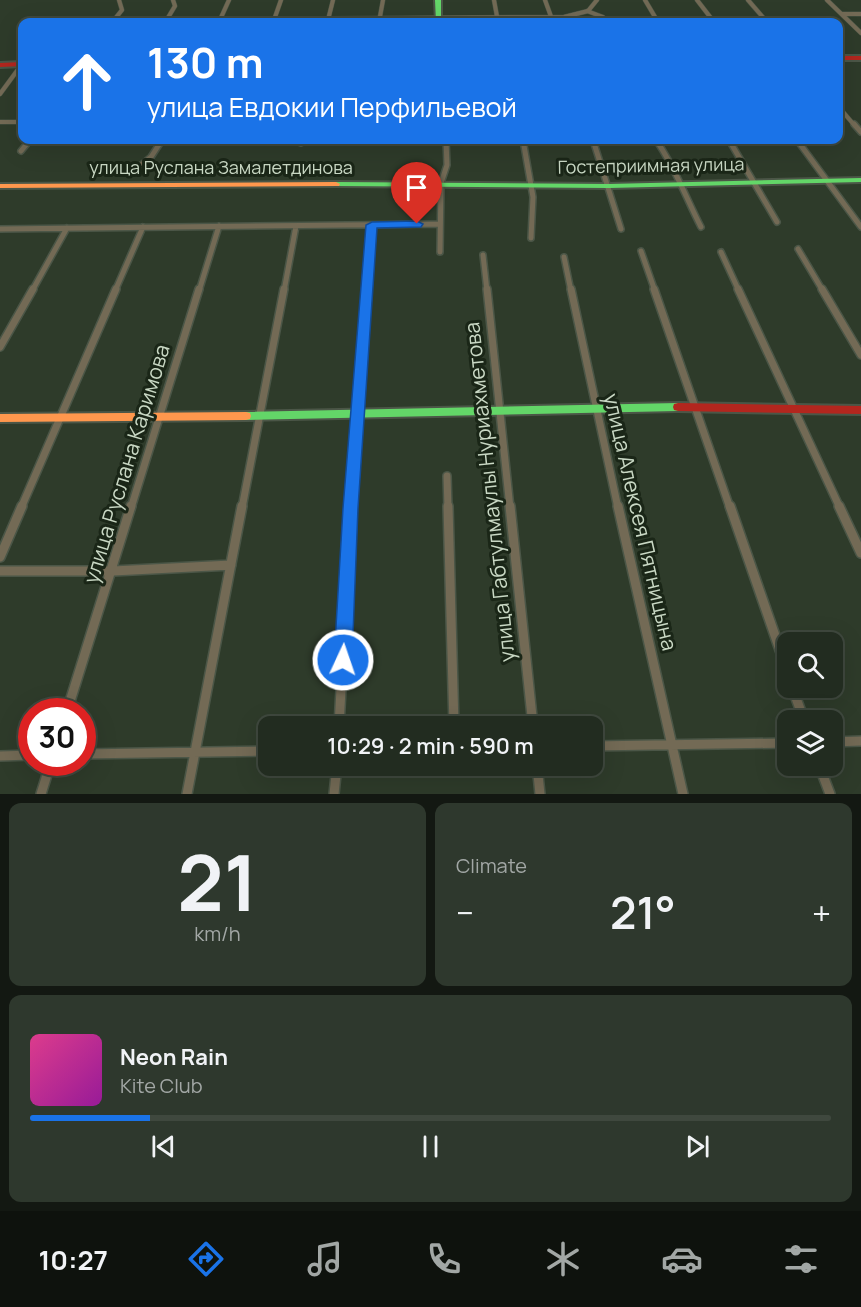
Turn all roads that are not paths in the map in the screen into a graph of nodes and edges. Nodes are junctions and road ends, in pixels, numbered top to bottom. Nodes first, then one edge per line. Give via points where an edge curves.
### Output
1 (119, 0) edge
2 (172, 0) edge
3 (229, 0) edge
4 (281, 0) edge
5 (333, 0) edge
6 (383, 0) edge
7 (438, 0) edge
8 (494, 0) edge
9 (545, 0) edge
10 (597, 0) edge
11 (645, 0) edge
12 (697, 0) edge
13 (748, 0) edge
14 (827, 0) edge
15 (587, 11) junction
16 (842, 14) junction
17 (861, 14) edge
18 (496, 16) junction
19 (380, 17) junction
20 (551, 17) junction
21 (116, 18) edge
22 (169, 18) edge
23 (221, 18) edge
24 (275, 18) edge
25 (328, 18) edge
26 (363, 18) edge
27 (400, 18) edge
28 (439, 18) edge
29 (468, 18) edge
30 (604, 18) edge
31 (656, 18) edge
32 (711, 18) edge
33 (764, 18) edge
34 (861, 33) edge
35 (843, 58) edge
36 (861, 58) edge
37 (18, 64) edge
38 (0, 65) edge
39 (18, 69) edge
40 (0, 94) edge
41 (843, 112) edge
42 (0, 122) edge
43 (18, 122) edge
44 (861, 132) edge
45 (27, 144) edge
46 (159, 144) edge
47 (446, 144) edge
48 (524, 144) edge
49 (594, 144) edge
50 (659, 144) edge
51 (731, 144) edge
52 (800, 144) edge
53 (21, 151) dead end
54 (140, 166) dead end
55 (827, 180) junction
56 (861, 180) edge
57 (754, 182) junction
58 (441, 183) junction
59 (530, 183) junction
60 (679, 183) junction
61 (0, 186) edge
62 (609, 186) junction
63 (777, 222) dead end
64 (440, 224) junction
65 (372, 225) junction
66 (219, 226) junction
67 (296, 226) junction
68 (143, 227) junction
69 (701, 227) dead end
70 (861, 227) edge
71 (67, 228) junction
72 (0, 229) edge
73 (621, 229) dead end
74 (531, 238) dead end
75 (798, 249) dead end
76 (641, 251) dead end
77 (440, 252) dead end
78 (721, 252) dead end
79 (483, 255) dead end
80 (564, 256) dead end
81 (0, 347) edge
82 (861, 355) edge
83 (695, 407) junction
84 (793, 409) junction
85 (596, 410) junction
86 (861, 410) edge
87 (500, 412) junction
88 (358, 415) junction
89 (259, 416) junction
90 (160, 417) junction
91 (0, 418) edge
92 (63, 418) junction
93 (447, 476) dead end
94 (861, 553) edge
95 (0, 557) edge
96 (231, 566) junction
97 (0, 571) edge
98 (113, 571) junction
99 (777, 642) edge
100 (71, 698) edge
101 (340, 716) edge
102 (454, 716) edge
103 (532, 716) edge
104 (861, 741) edge
105 (843, 742) edge
106 (777, 743) edge
107 (603, 746) edge
108 (672, 746) junction
109 (258, 751) edge
110 (195, 752) junction
111 (96, 754) edge
112 (18, 755) edge
113 (0, 756) edge
114 (47, 776) edge
115 (336, 776) edge
116 (538, 776) edge
117 (823, 776) edge
118 (41, 794) edge
119 (187, 794) edge
120 (334, 794) edge
121 (540, 794) edge
122 (683, 794) edge
123 (830, 794) edge

1 - 21 street via 122,10
2 - 22 street via 175,6
3 - 23 street
4 - 24 street
5 - 25 street
6 - 19 street
7 - 28 street
8 - 18 street
9 - 20 street
10 - 15 street
11 - 31 street
12 - 32 street
13 - 33 street
14 - 16 street
15 - 20 street
15 - 30 street
16 - 17 street
16 - 34 street
18 - 20 street
18 - 29 street
19 - 26 street
19 - 27 street
35 - 36 street
37 - 38 street
39 - 40 street
41 - 44 street
42 - 43 street
45 - 53 street
46 - 54 street
47 - 58 street via 447,165
48 - 59 street
49 - 62 street
50 - 60 street
51 - 57 street
52 - 55 street
55 - 56 street, Гостеприимная улица
55 - 57 street, Гостеприимная улица
55 - 70 street
57 - 60 street, Гостеприимная улица
57 - 63 street
58 - 59 street, Гостеприимная улица
58 - 61 street, улица Руслана Замалетдинова
58 - 64 street
59 - 62 street, Гостеприимная улица
59 - 74 street
60 - 62 street, Гостеприимная улица
60 - 69 street
62 - 73 street
64 - 65 street
64 - 77 street
65 - 67 street
65 - 88 street
66 - 67 street
66 - 68 street
66 - 90 street, улица Руслана Каримова
67 - 89 street
68 - 71 street
68 - 92 street
71 - 72 street
71 - 81 street
75 - 82 street
76 - 83 street
78 - 84 street
79 - 87 street, улица Габтулмаулы Нуриахметова
80 - 85 street, улица Алексея Пятницына
83 - 84 street
83 - 85 street
83 - 99 street
84 - 86 street
84 - 94 street
85 - 87 street
85 - 108 street, улица Алексея Пятницына
87 - 88 street
87 - 103 street, улица Габтулмаулы Нуриахметова
88 - 89 street
88 - 101 street
89 - 90 street
89 - 96 street
90 - 92 street
90 - 98 street, улица Руслана Каримова
91 - 92 street
92 - 95 street
93 - 102 street
96 - 98 street
96 - 110 street
97 - 98 street
98 - 100 street, улица Руслана Каримова
104 - 105 street
106 - 108 street
107 - 108 street
108 - 122 street, улица Алексея Пятницына
109 - 110 street
110 - 111 street
110 - 119 street
112 - 113 street
114 - 118 street
115 - 120 street
116 - 121 street
117 - 123 street

